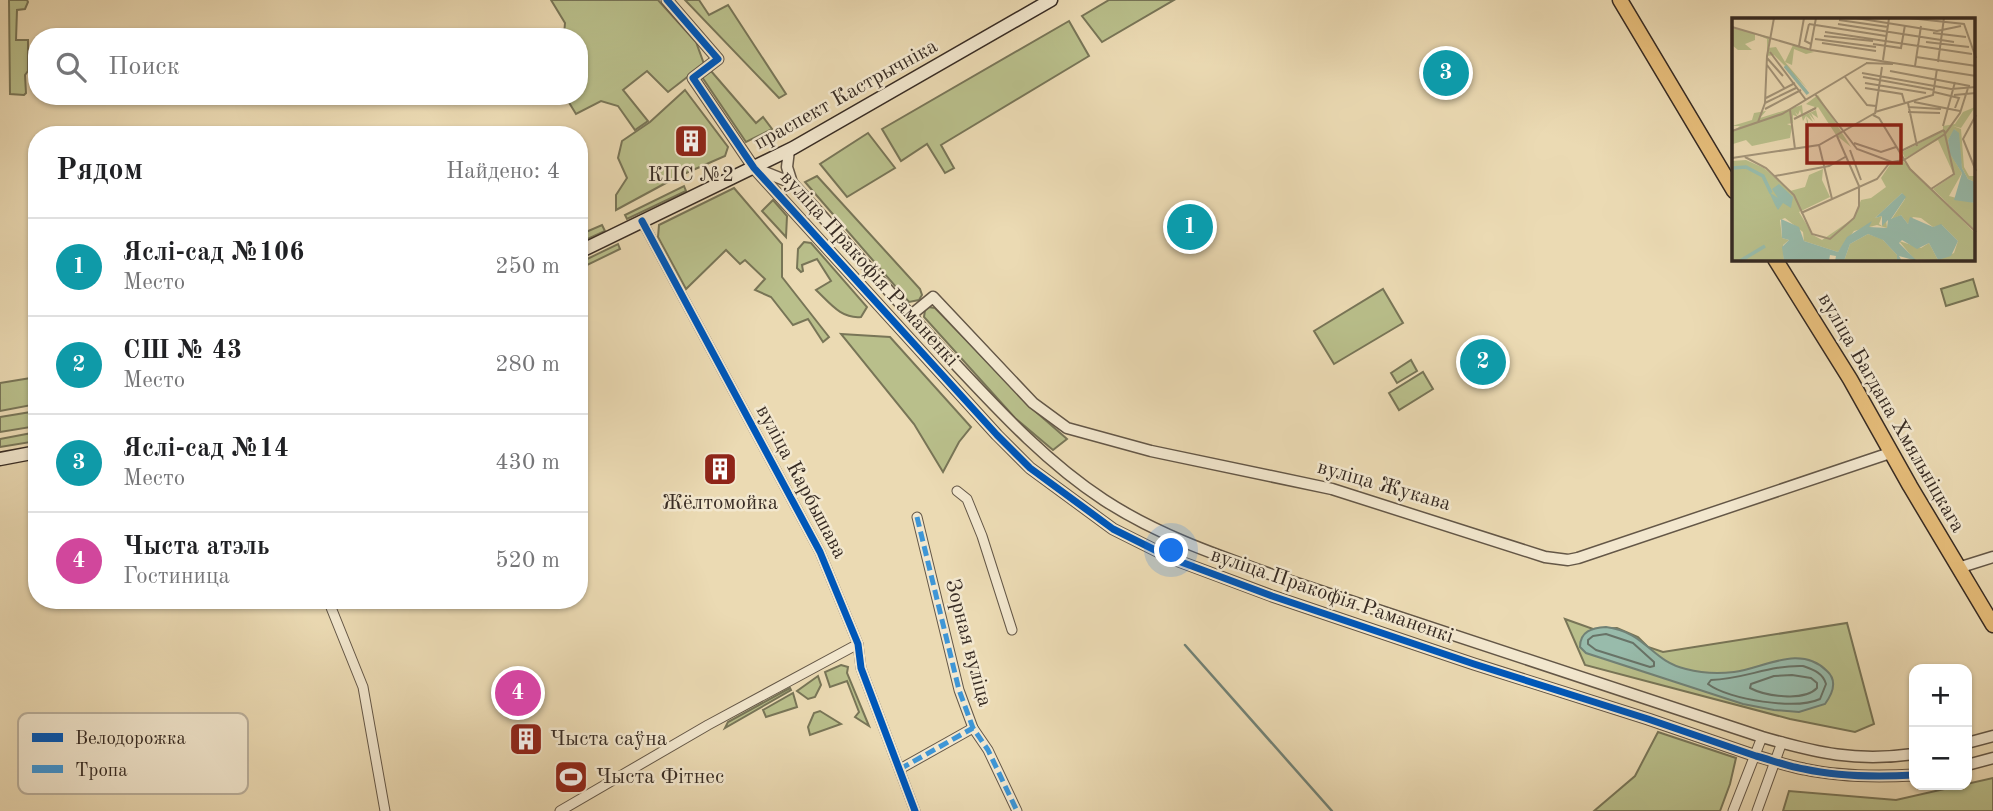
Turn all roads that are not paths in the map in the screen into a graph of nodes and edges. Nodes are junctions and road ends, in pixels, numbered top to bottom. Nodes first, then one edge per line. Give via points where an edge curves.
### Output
1 (667, 0) edge
2 (1051, 0) edge
3 (1620, 0) edge
4 (789, 150) junction
5 (754, 168) junction
6 (792, 183) junction
7 (1732, 188) edge
8 (642, 221) junction
9 (588, 248) edge
10 (1776, 261) edge
11 (911, 315) junction
12 (943, 351) junction
13 (929, 361) junction
14 (28, 453) edge
15 (1891, 453) junction
16 (1044, 455) junction
17 (0, 458) edge
18 (1030, 468) junction
19 (957, 491) dead end
20 (917, 517) dead end
21 (1993, 557) edge
22 (1958, 568) junction
23 (332, 609) edge
24 (1993, 625) edge
25 (1012, 630) dead end
26 (858, 644) junction
27 (1480, 645) junction
28 (1474, 664) junction
29 (973, 728) junction
30 (1993, 736) edge
31 (1762, 737) junction
32 (1782, 742) junction
33 (1972, 742) edge
34 (1909, 754) edge
35 (1756, 756) junction
36 (1993, 758) edge
37 (1774, 761) junction
38 (1972, 764) edge
39 (900, 769) junction
40 (1909, 775) edge
41 (385, 811) edge
42 (560, 811) edge
43 (915, 811) edge
44 (1017, 811) edge
45 (1733, 811) edge
46 (1757, 811) edge

1 - 5 street via 718,59 693,78
2 - 4 main road, праспект Кастрычніка
3 - 7 main road
4 - 5 main road, праспект Кастрычніка
4 - 6 street via 787,167
5 - 6 street, вуліца Пракофія Раманенкі
5 - 8 main road, праспект Кастрычніка
5 - 13 street, вуліца Пракофія Раманенкі
6 - 11 street, вуліца Пракофія Раманенкі
8 - 9 main road, праспект Кастрычніка
8 - 26 street, вуліца Карбышава via 820,552
10 - 15 main road, вуліца Багдана Хмяльніцкага
11 - 12 street, вуліца Пракофія Раманенкі
11 - 15 street, вуліца Жукава via 933,297 1033,403 1068,428 1151,451 1321,486 1559,559 1627,543
12 - 13 street via 941,361
12 - 16 street, вуліца Пракофія Раманенкі
13 - 18 street, вуліца Пракофія Раманенкі
14 - 17 main road
15 - 22 main road, вуліца Багдана Хмяльніцкага
16 - 18 street via 1031,455
16 - 27 street, вуліца Пракофія Раманенкі via 1105,500 1163,532 1226,559
18 - 28 street, вуліца Пракофія Раманенкі via 1113,529 1173,559
19 - 25 street via 967,499 982,536
20 - 29 street, Зорная вуліца via 959,690
21 - 22 street
22 - 24 main road, вуліца Багдана Хмяльніцкага
23 - 41 street via 363,687
26 - 39 street, вуліца Карбышава via 861,668
26 - 42 street
27 - 28 street via 1486,657
27 - 31 street, вуліца Пракофія Раманенкі
28 - 35 street, вуліца Пракофія Раманенкі
29 - 39 street
29 - 44 street, Зорная вуліца
30 - 33 street
31 - 32 street, вуліца Пракофія Раманенкі
31 - 35 street
32 - 34 street, вуліца Пракофія Раманенкі via 1859,758
32 - 37 street
35 - 37 street, вуліца Пракофія Раманенкі
35 - 45 street
36 - 38 street
37 - 40 street, вуліца Пракофія Раманенкі via 1840,775
37 - 46 street
39 - 43 street, вуліца Карбышава

